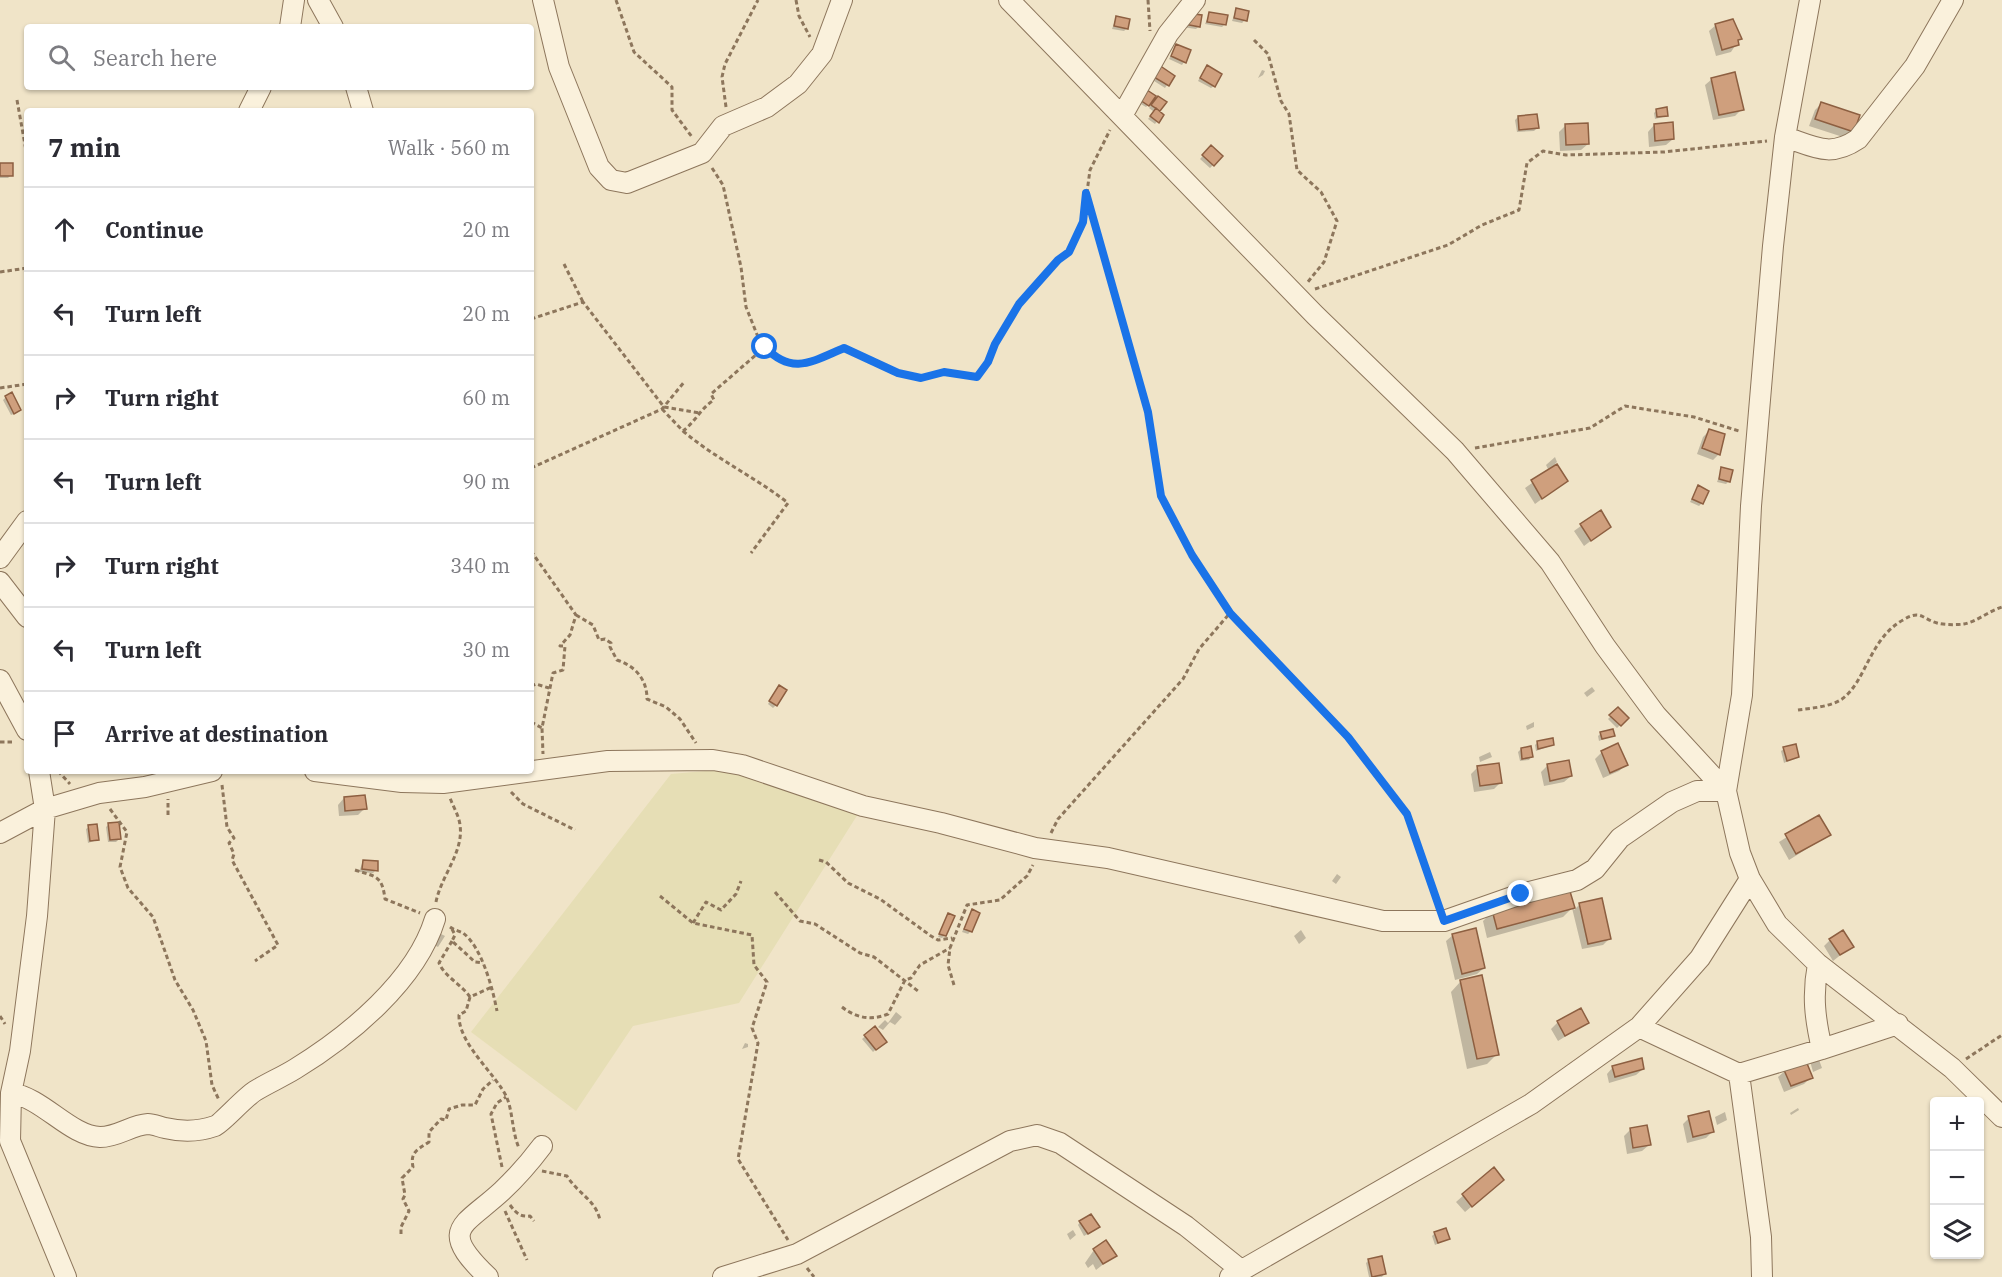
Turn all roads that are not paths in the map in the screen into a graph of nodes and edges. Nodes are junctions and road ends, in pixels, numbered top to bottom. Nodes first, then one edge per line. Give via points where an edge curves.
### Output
1 (294, 0) edge
2 (318, 0) edge
3 (543, 0) edge
4 (842, 0) edge
5 (1009, 0) edge
6 (1195, 0) edge
7 (1810, 0) edge
8 (1953, 0) edge
9 (290, 24) edge
10 (331, 24) edge
11 (260, 90) edge
12 (357, 90) edge
13 (250, 108) edge
14 (362, 108) edge
15 (1123, 114) junction
16 (1785, 137) junction
17 (24, 525) edge
18 (0, 558) edge
19 (0, 582) edge
20 (24, 613) edge
21 (0, 680) edge
22 (24, 724) edge
23 (534, 771) edge
24 (39, 774) edge
25 (339, 774) edge
26 (514, 774) edge
27 (217, 776) edge
28 (1726, 791) junction
29 (45, 809) junction
30 (0, 833) edge
31 (1750, 879) junction
32 (435, 919) road end
33 (1818, 964) junction
34 (1898, 1024) junction
35 (1639, 1027) junction
36 (1822, 1049) junction
37 (1739, 1074) junction
38 (12, 1093) junction
39 (2002, 1117) edge
40 (542, 1146) dead end
41 (1236, 1273) edge
42 (66, 1277) edge
43 (488, 1277) edge
44 (723, 1277) edge
45 (1762, 1277) edge

1 - 9 street
2 - 10 street
3 - 4 street via 559,67 599,167 611,180 627,183 702,153 723,126 766,107 798,84 822,54
5 - 15 street
6 - 15 street via 1168,34
7 - 16 street
8 - 16 street via 1916,66 1858,139 1829,152
11 - 13 street
12 - 14 street
15 - 28 street via 1296,296 1455,451 1550,562 1656,715
16 - 28 street via 1751,506 1742,695
17 - 18 street
19 - 20 street
21 - 22 street
23 - 28 street via 608,761 713,760 742,765 863,806 1035,848 1108,858 1383,921 1444,921 1521,894 1577,880 1595,869 1620,838 1672,802 1697,791
24 - 29 street
25 - 26 street via 443,783
27 - 29 street via 99,793
28 - 31 street
29 - 30 street
29 - 38 street via 37,916
31 - 33 street via 1777,924
31 - 35 street via 1700,958
32 - 38 street via 413,965 393,989 330,1046 255,1091 232,1108 218,1125 178,1131 148,1124 121,1135 98,1137 77,1129 30,1098
33 - 34 street
33 - 36 street via 1814,1012
34 - 36 street
34 - 39 street via 1952,1068
35 - 37 street
35 - 41 street via 1531,1104
36 - 37 street
37 - 45 street via 1761,1237
38 - 42 street via 10,1141
40 - 43 street via 501,1192 460,1228 460,1244 467,1257
41 - 44 street via 1186,1226 1060,1143 1037,1135 1010,1141 797,1254

